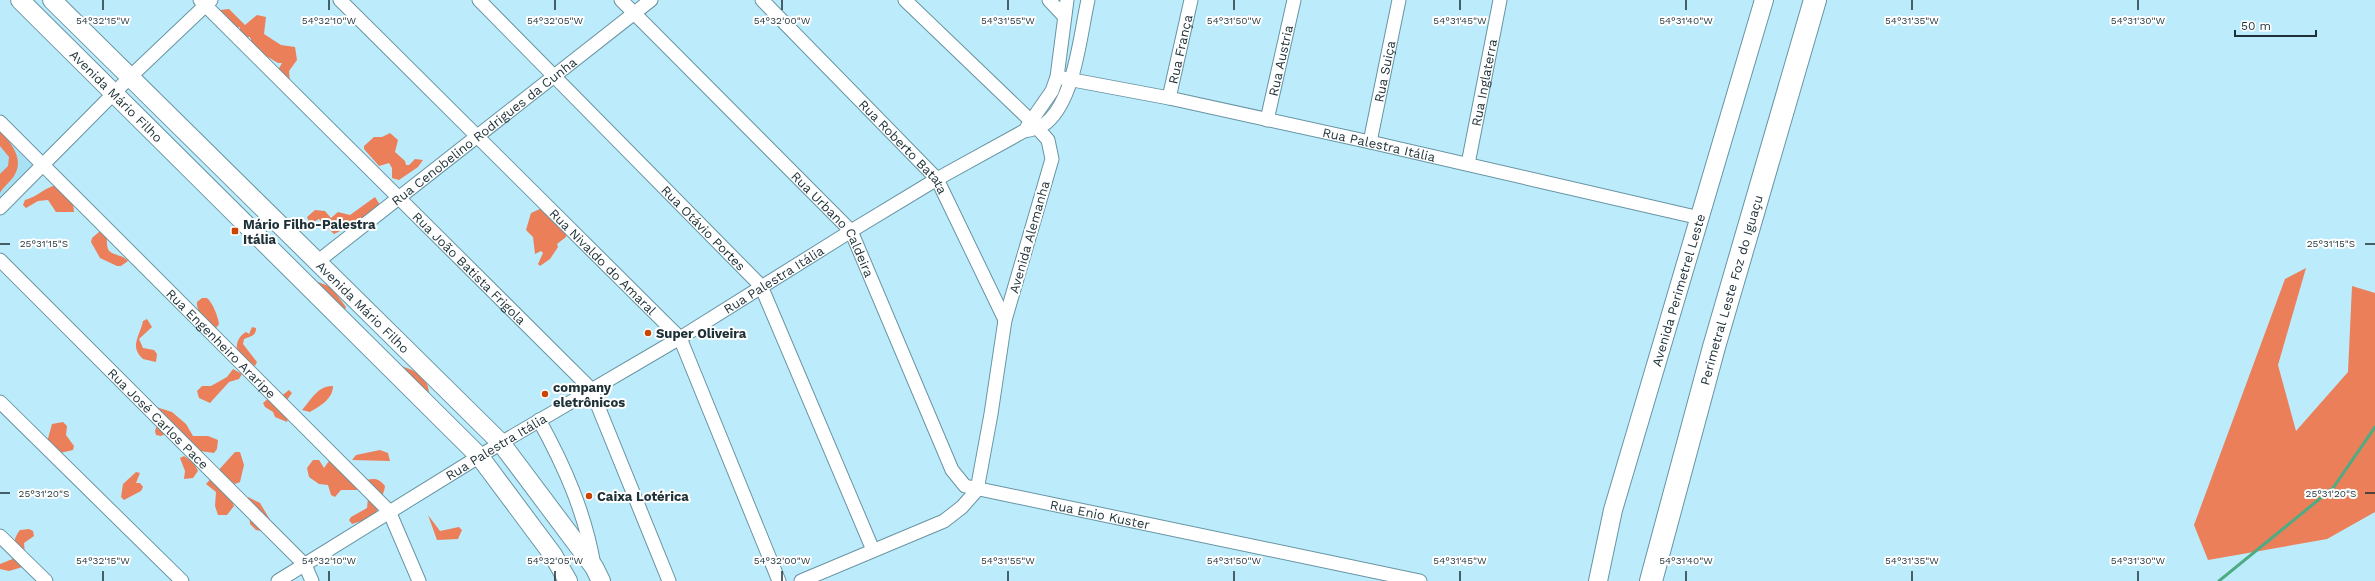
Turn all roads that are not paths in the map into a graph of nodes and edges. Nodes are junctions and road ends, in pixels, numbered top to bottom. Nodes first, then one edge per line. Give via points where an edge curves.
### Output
1 (20, 0) edge
2 (52, 0) edge
3 (340, 0) edge
4 (479, 0) edge
5 (621, 0) edge
6 (651, 0) edge
7 (762, 0) edge
8 (906, 0) edge
9 (1049, 0) edge
10 (1067, 0) edge
11 (1088, 0) edge
12 (1191, 0) edge
13 (1294, 0) edge
14 (1399, 0) edge
15 (1500, 0) edge
16 (1764, 0) edge
17 (1815, 0) edge
18 (206, 2) edge
19 (634, 13) junction
20 (1064, 16) junction
21 (554, 76) junction
22 (130, 77) junction
23 (1057, 77) junction
24 (1071, 80) junction
25 (114, 94) junction
26 (1169, 98) junction
27 (1267, 120) junction
28 (0, 122) edge
29 (1031, 127) junction
30 (476, 137) junction
31 (1370, 142) junction
32 (1468, 164) junction
33 (43, 165) junction
34 (937, 179) junction
35 (398, 198) junction
36 (0, 208) edge
37 (1700, 218) junction
38 (851, 231) junction
39 (0, 260) edge
40 (317, 262) junction
41 (761, 286) junction
42 (1005, 320) junction
43 (680, 338) junction
44 (591, 389) junction
45 (0, 402) edge
46 (539, 420) junction
47 (501, 443) junction
48 (480, 457) junction
49 (977, 490) junction
50 (390, 511) junction
51 (0, 536) edge
52 (873, 550) junction
53 (305, 565) junction
54 (598, 574) edge
55 (46, 581) edge
56 (182, 581) edge
57 (278, 581) edge
58 (312, 581) edge
59 (419, 581) edge
60 (568, 581) edge
61 (669, 581) edge
62 (779, 581) edge
63 (801, 581) edge
64 (1420, 581) edge
65 (1598, 581) edge
66 (1651, 581) edge

1 - 25 main road, Avenida Mário Filho
2 - 22 main road, Avenida Mário Filho
3 - 30 street, Rua Nivaldo do Amaral
4 - 21 street, Rua Otávio Portes
5 - 19 street, Rua Urbano Caldeira
6 - 19 street, Rua Cenobelino Rodrigues da Cunha
7 - 34 street, Rua Roberto Batata
8 - 29 street, Avenida Alemanha
9 - 20 street
10 - 20 street
11 - 24 street
12 - 26 street, Rua França
13 - 27 street, Rua Austria
14 - 31 street, Rua Suiça
15 - 32 street, Rua Inglaterra
16 - 37 main road, Avenida Perimetrel Leste
17 - 66 highway, Perimetral Leste Foz do Iguaçu via 1714,347
18 - 22 street
18 - 35 street, Rua João Batista Frigola
19 - 21 street, Rua Cenobelino Rodrigues da Cunha
19 - 38 street, Rua Urbano Caldeira
20 - 23 street
21 - 30 street, Rua Cenobelino Rodrigues da Cunha
21 - 41 street, Rua Otávio Portes
22 - 25 street
22 - 40 main road, Avenida Mário Filho
23 - 24 street, Rua Palestra Itália
23 - 29 street via 1052,91
24 - 26 street, Rua Palestra Itália
24 - 29 street via 1061,104 1047,122
25 - 33 street
25 - 48 main road, Avenida Mário Filho
26 - 27 street, Rua Palestra Itália
27 - 31 street, Rua Palestra Itália
28 - 33 street, Rua Engenheiro Araripe
29 - 34 street, Rua Palestra Itália
29 - 42 street, Avenida Alemanha via 1048,140 1052,159
30 - 35 street, Rua Cenobelino Rodrigues da Cunha
30 - 43 street, Rua Nivaldo do Amaral
31 - 32 street, Rua Palestra Itália
32 - 37 street, Rua Palestra Itália
33 - 36 street
33 - 50 street, Rua Engenheiro Araripe
34 - 38 street, Rua Palestra Itália
34 - 42 street, Rua Roberto Batata
35 - 40 street, Rua Cenobelino Rodrigues da Cunha
35 - 44 street, Rua João Batista Frigola
37 - 65 main road, Avenida Perimetrel Leste via 1613,510
38 - 41 street, Rua Palestra Itália
38 - 49 street, Rua Urbano Caldeira via 952,470 965,486
39 - 53 street, Rua José Carlos Pace
40 - 47 main road, Avenida Mário Filho
41 - 43 street, Rua Palestra Itália
41 - 52 street, Rua Otávio Portes
42 - 49 street, Avenida Alemanha
43 - 44 street, Rua Palestra Itália
43 - 62 street, Rua Nivaldo do Amaral
44 - 46 street, Rua Palestra Itália
44 - 61 street, Rua João Batista Frigola
45 - 56 street
46 - 47 street, Rua Palestra Itália
46 - 54 street via 578,504 588,531
47 - 48 street, Rua Palestra Itália
47 - 54 main road, Avenida Mário Filho
48 - 50 street, Rua Palestra Itália
48 - 60 main road, Avenida Mário Filho via 553,555
49 - 52 street via 962,507 944,521
49 - 64 street, Rua Enio Kuster
50 - 53 street, Rua Palestra Itália
50 - 59 street, Rua Engenheiro Araripe
51 - 55 street
52 - 63 street
53 - 57 street, Rua Palestra Itália
53 - 58 street, Rua José Carlos Pace

